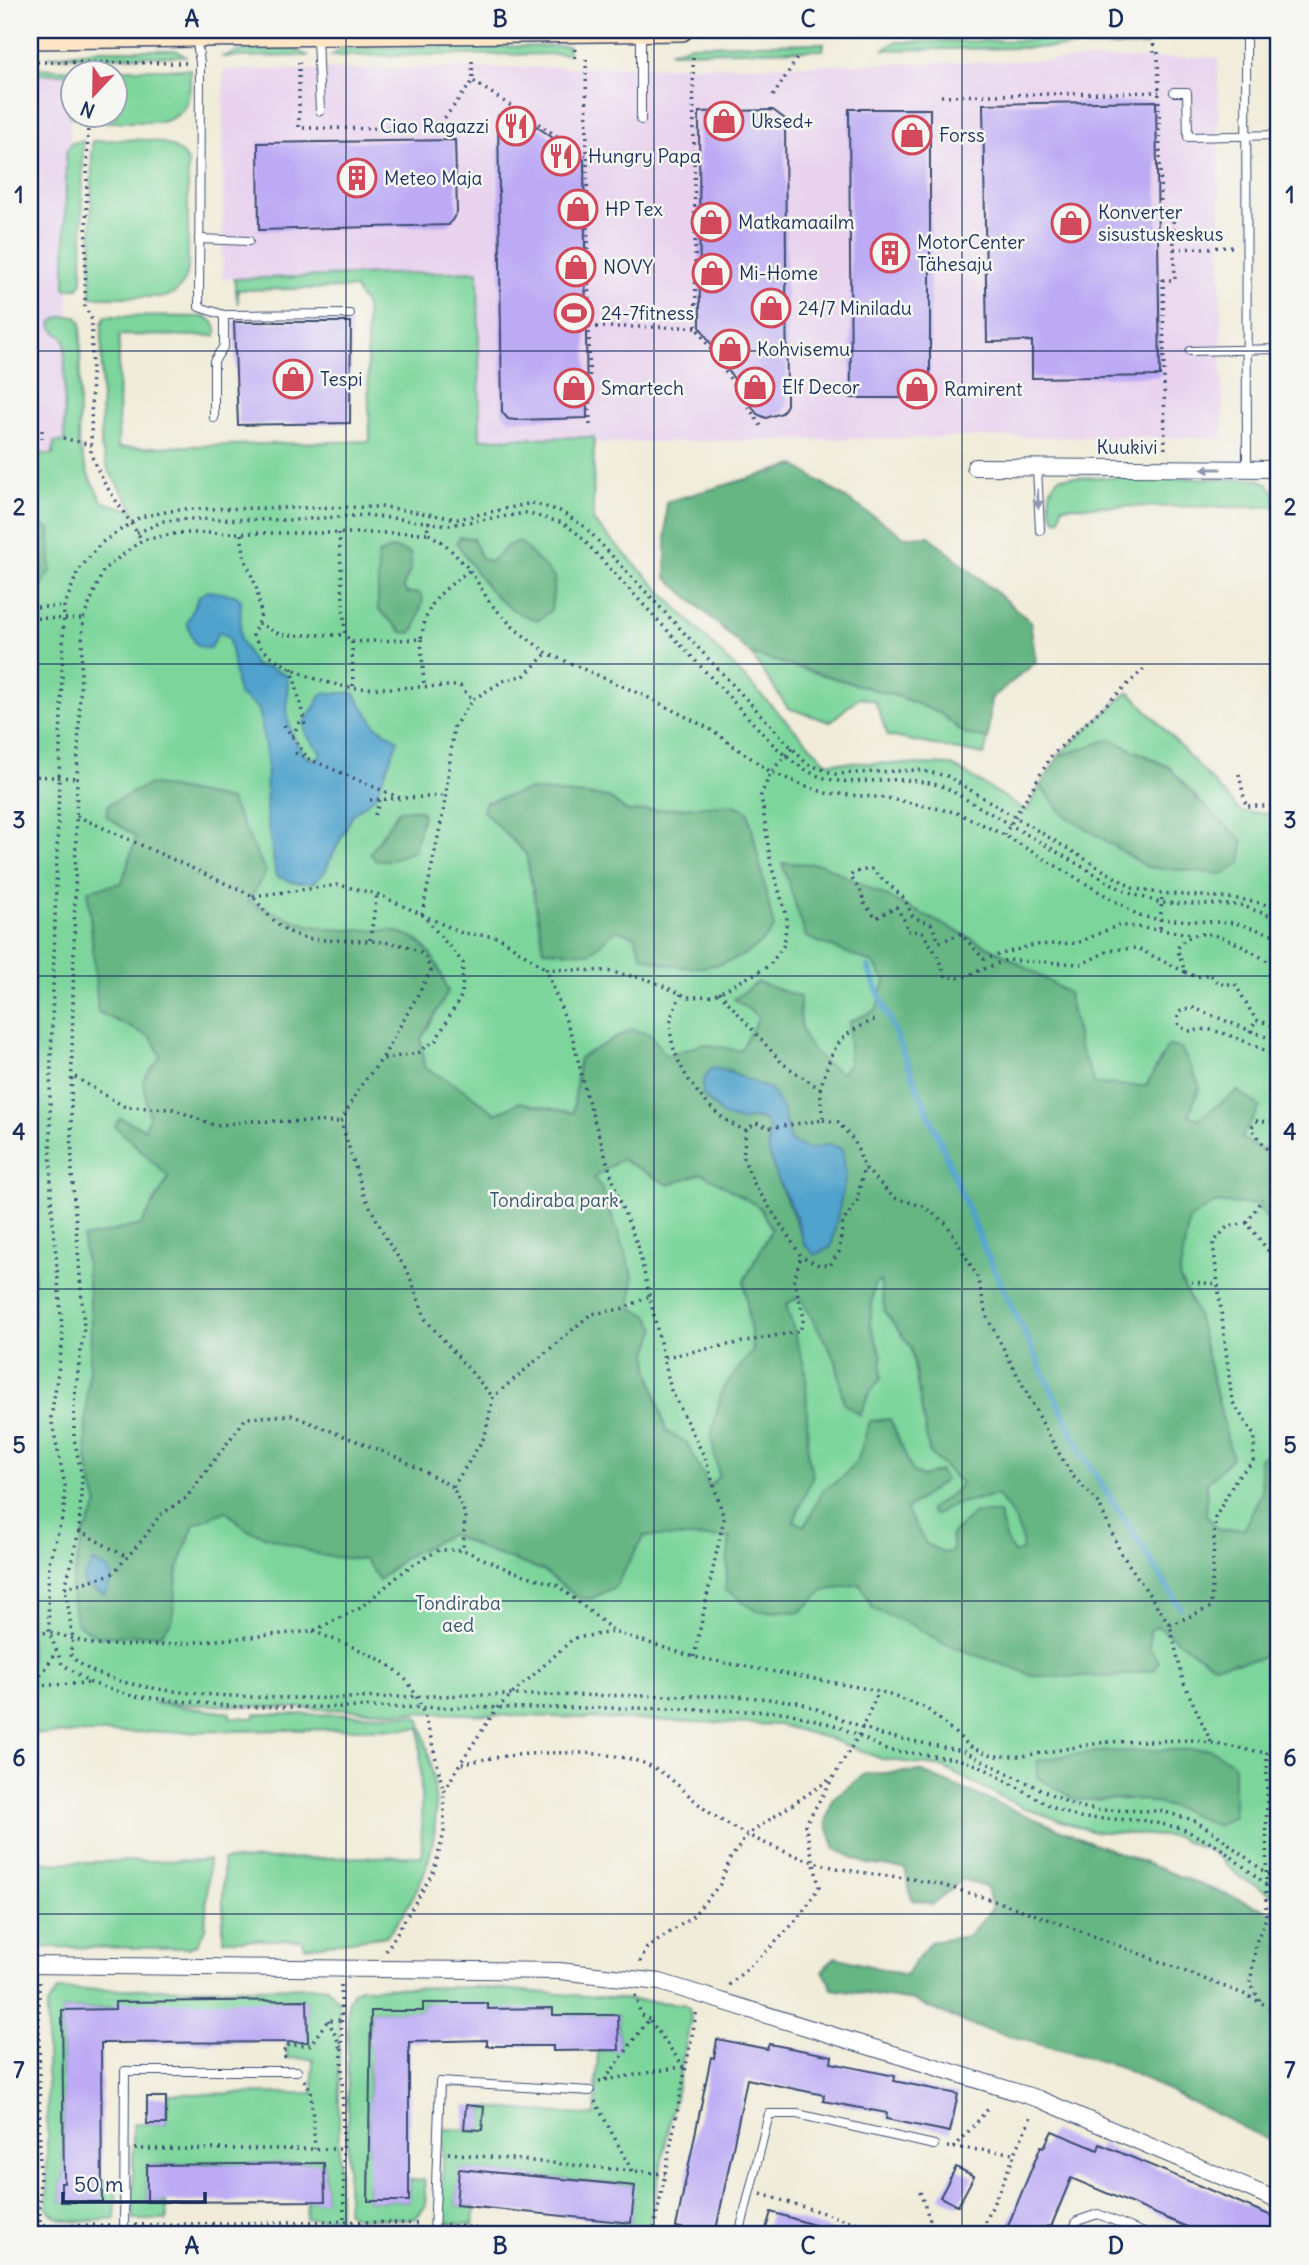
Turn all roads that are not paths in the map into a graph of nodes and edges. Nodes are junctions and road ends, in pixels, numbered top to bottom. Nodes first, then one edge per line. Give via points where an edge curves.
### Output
1 (641, 30) edge
2 (682, 30) edge
3 (1246, 30) edge
4 (195, 32) edge
5 (317, 34) junction
6 (30, 38) edge
7 (1174, 92) dead end
8 (320, 111) dead end
9 (641, 120) dead end
10 (1279, 135) edge
11 (1246, 136) junction
12 (199, 239) junction
13 (249, 241) dead end
14 (350, 314) dead end
15 (224, 315) junction
16 (1247, 349) junction
17 (1279, 349) edge
18 (1190, 351) dead end
19 (214, 418) dead end
20 (975, 467) dead end
21 (1037, 468) junction
22 (1247, 469) junction
23 (1279, 469) edge
24 (1040, 530) dead end
25 (34, 1965) edge
26 (298, 2071) dead end
27 (590, 2091) road end
28 (933, 2146) road end
29 (1279, 2201) edge
30 (124, 2235) edge
31 (434, 2235) edge
32 (739, 2235) edge
33 (1071, 2235) edge
34 (1149, 2235) edge

1 - 2 street
1 - 5 street
1 - 9 lane
3 - 11 lane
4 - 5 street
4 - 6 street
4 - 12 lane via 200,63
5 - 8 lane
7 - 11 lane via 1187,92 1188,137
10 - 11 lane
11 - 16 lane
12 - 13 lane
12 - 15 lane via 199,306
14 - 15 lane
15 - 19 lane via 224,346 214,361
16 - 17 lane
16 - 18 lane
16 - 22 lane
20 - 21 street, Kuukivi
22 -> 21 street, Kuukivi
21 -> 24 lane
22 - 23 street, Kuukivi
25 - 29 street via 559,1972 660,1982 1039,2099
26 - 30 lane via 125,2071
27 - 31 lane via 440,2082
28 - 32 lane via 797,2114 769,2114
33 - 34 lane via 1077,2221 1098,2214

